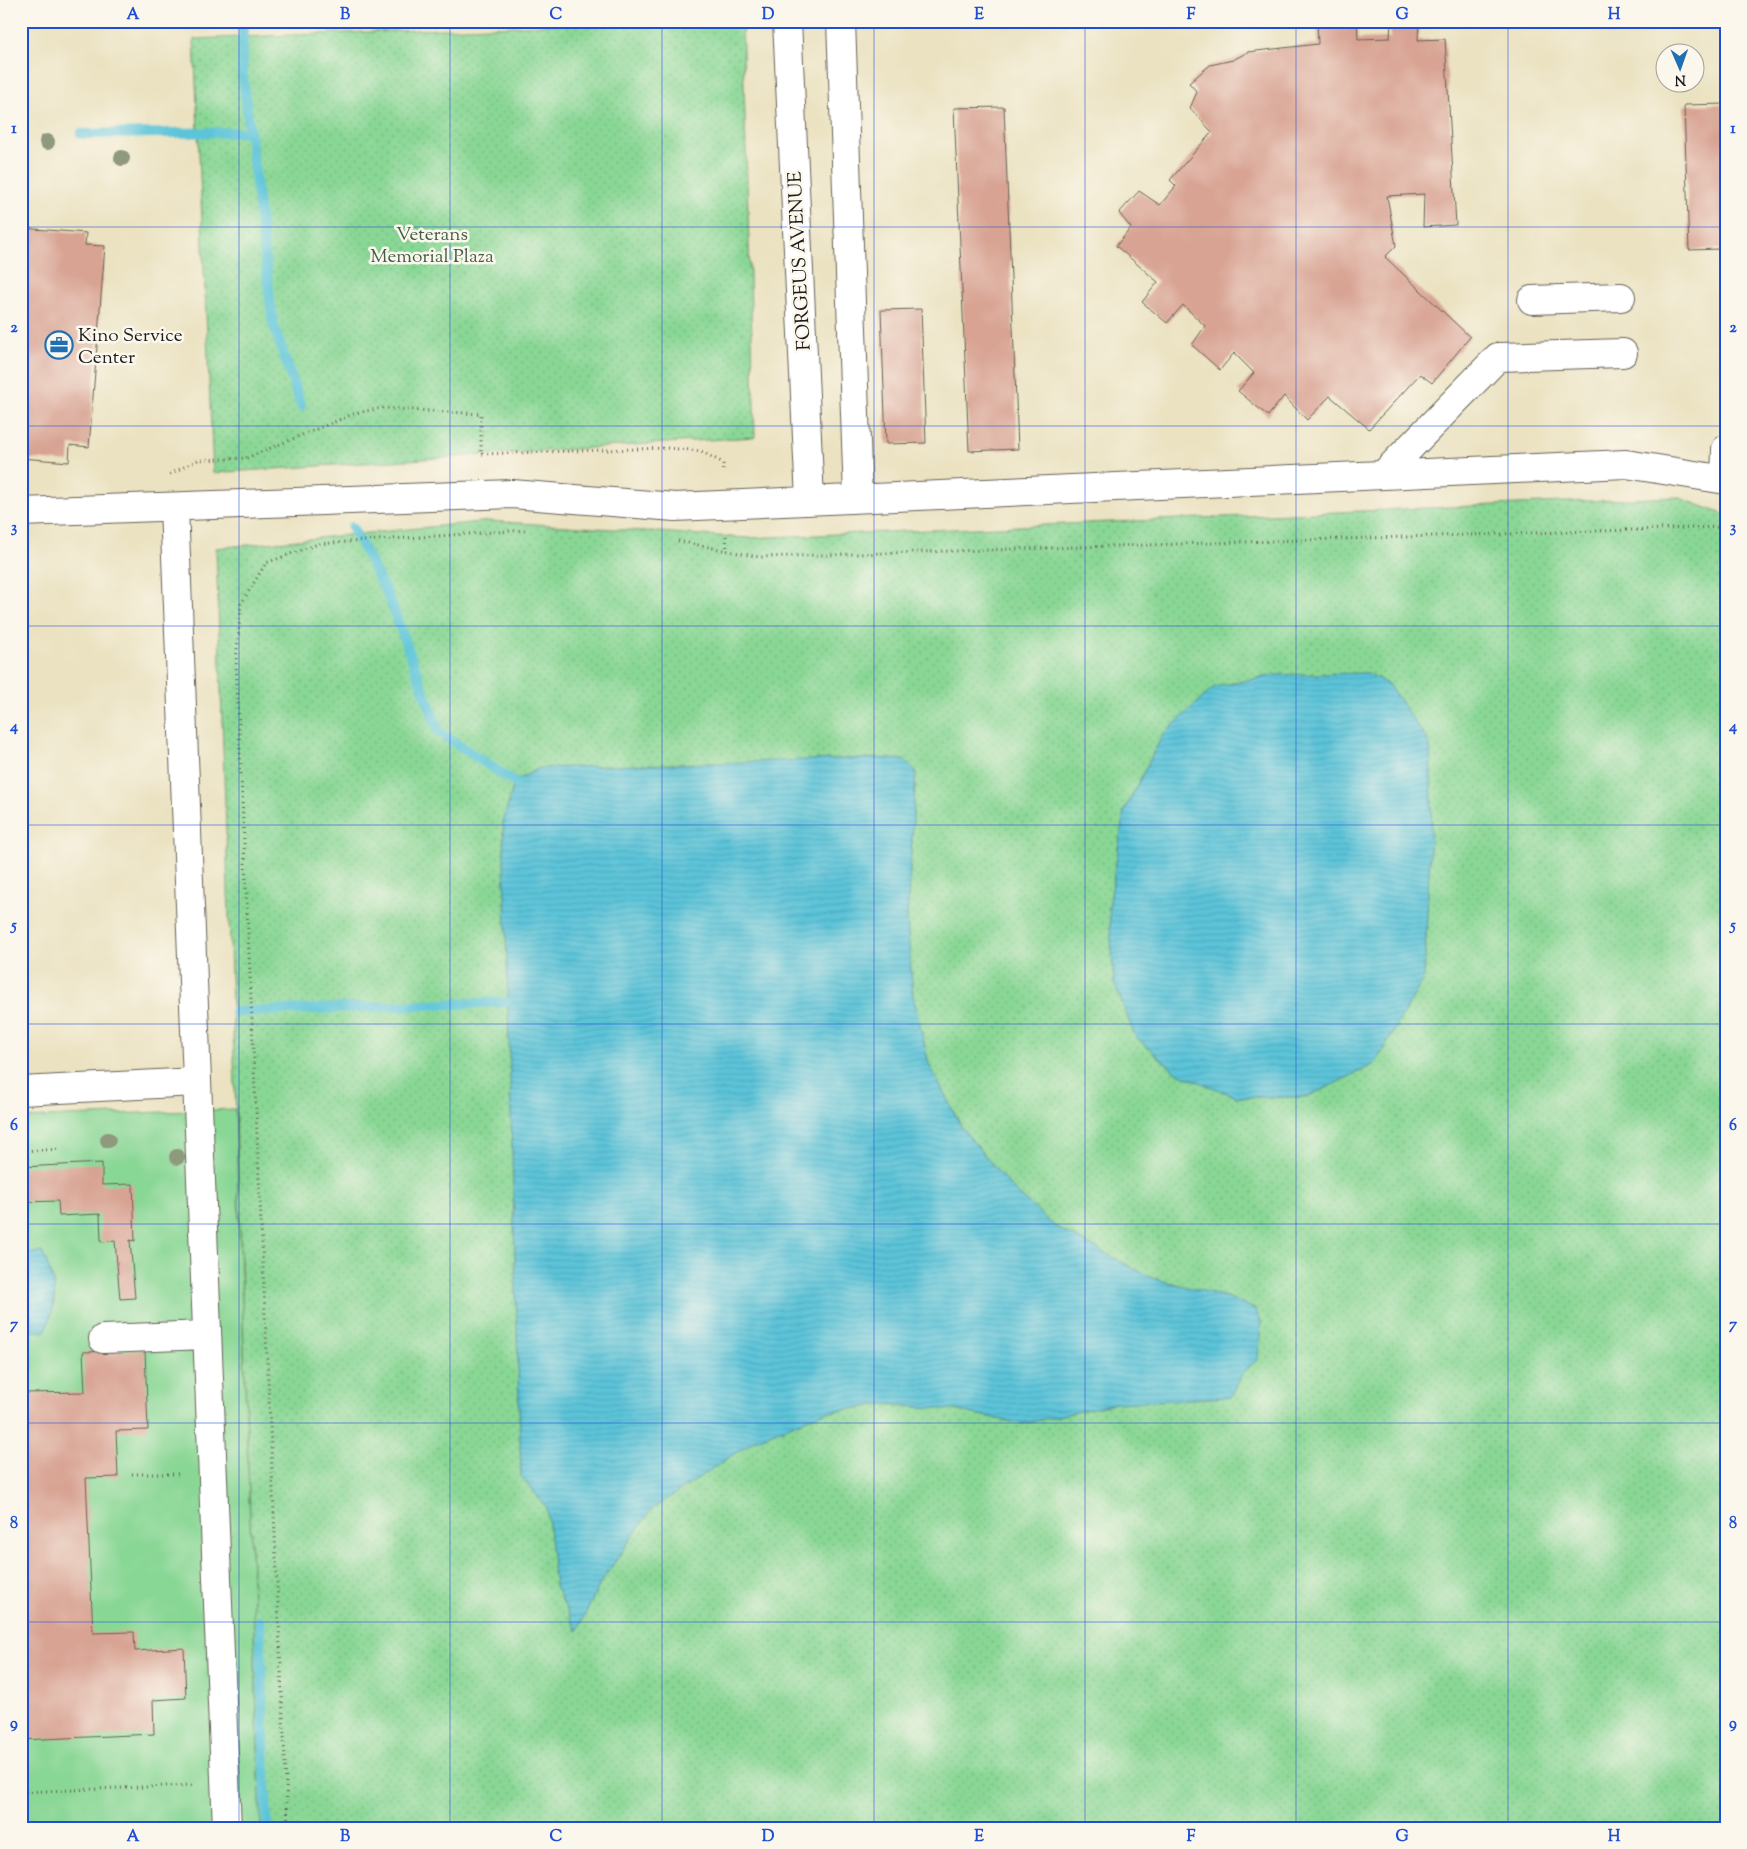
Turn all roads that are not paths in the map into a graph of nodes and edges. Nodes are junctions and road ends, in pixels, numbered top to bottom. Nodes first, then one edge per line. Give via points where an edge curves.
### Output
1 (787, 21) edge
2 (841, 21) edge
3 (1621, 297) dead end
4 (1532, 300) dead end
5 (1623, 353) dead end
6 (1726, 450) edge
7 (1383, 475) junction
8 (1724, 481) edge
9 (858, 498) junction
10 (810, 500) junction
11 (174, 506) junction
12 (21, 512) edge
13 (196, 1082) junction
14 (21, 1090) edge
15 (206, 1335) junction
16 (103, 1339) dead end
17 (227, 1828) edge

1 - 10 street, FORGEUS AVENUE
2 - 9 street
3 - 4 street
5 - 7 street via 1498,357
6 - 8 street
7 - 8 street via 1626,464
7 - 9 street
9 - 10 street
10 - 11 street via 675,507 512,494
11 - 12 street
11 - 13 street
13 - 14 street
13 - 15 street
15 - 16 street
15 - 17 street

